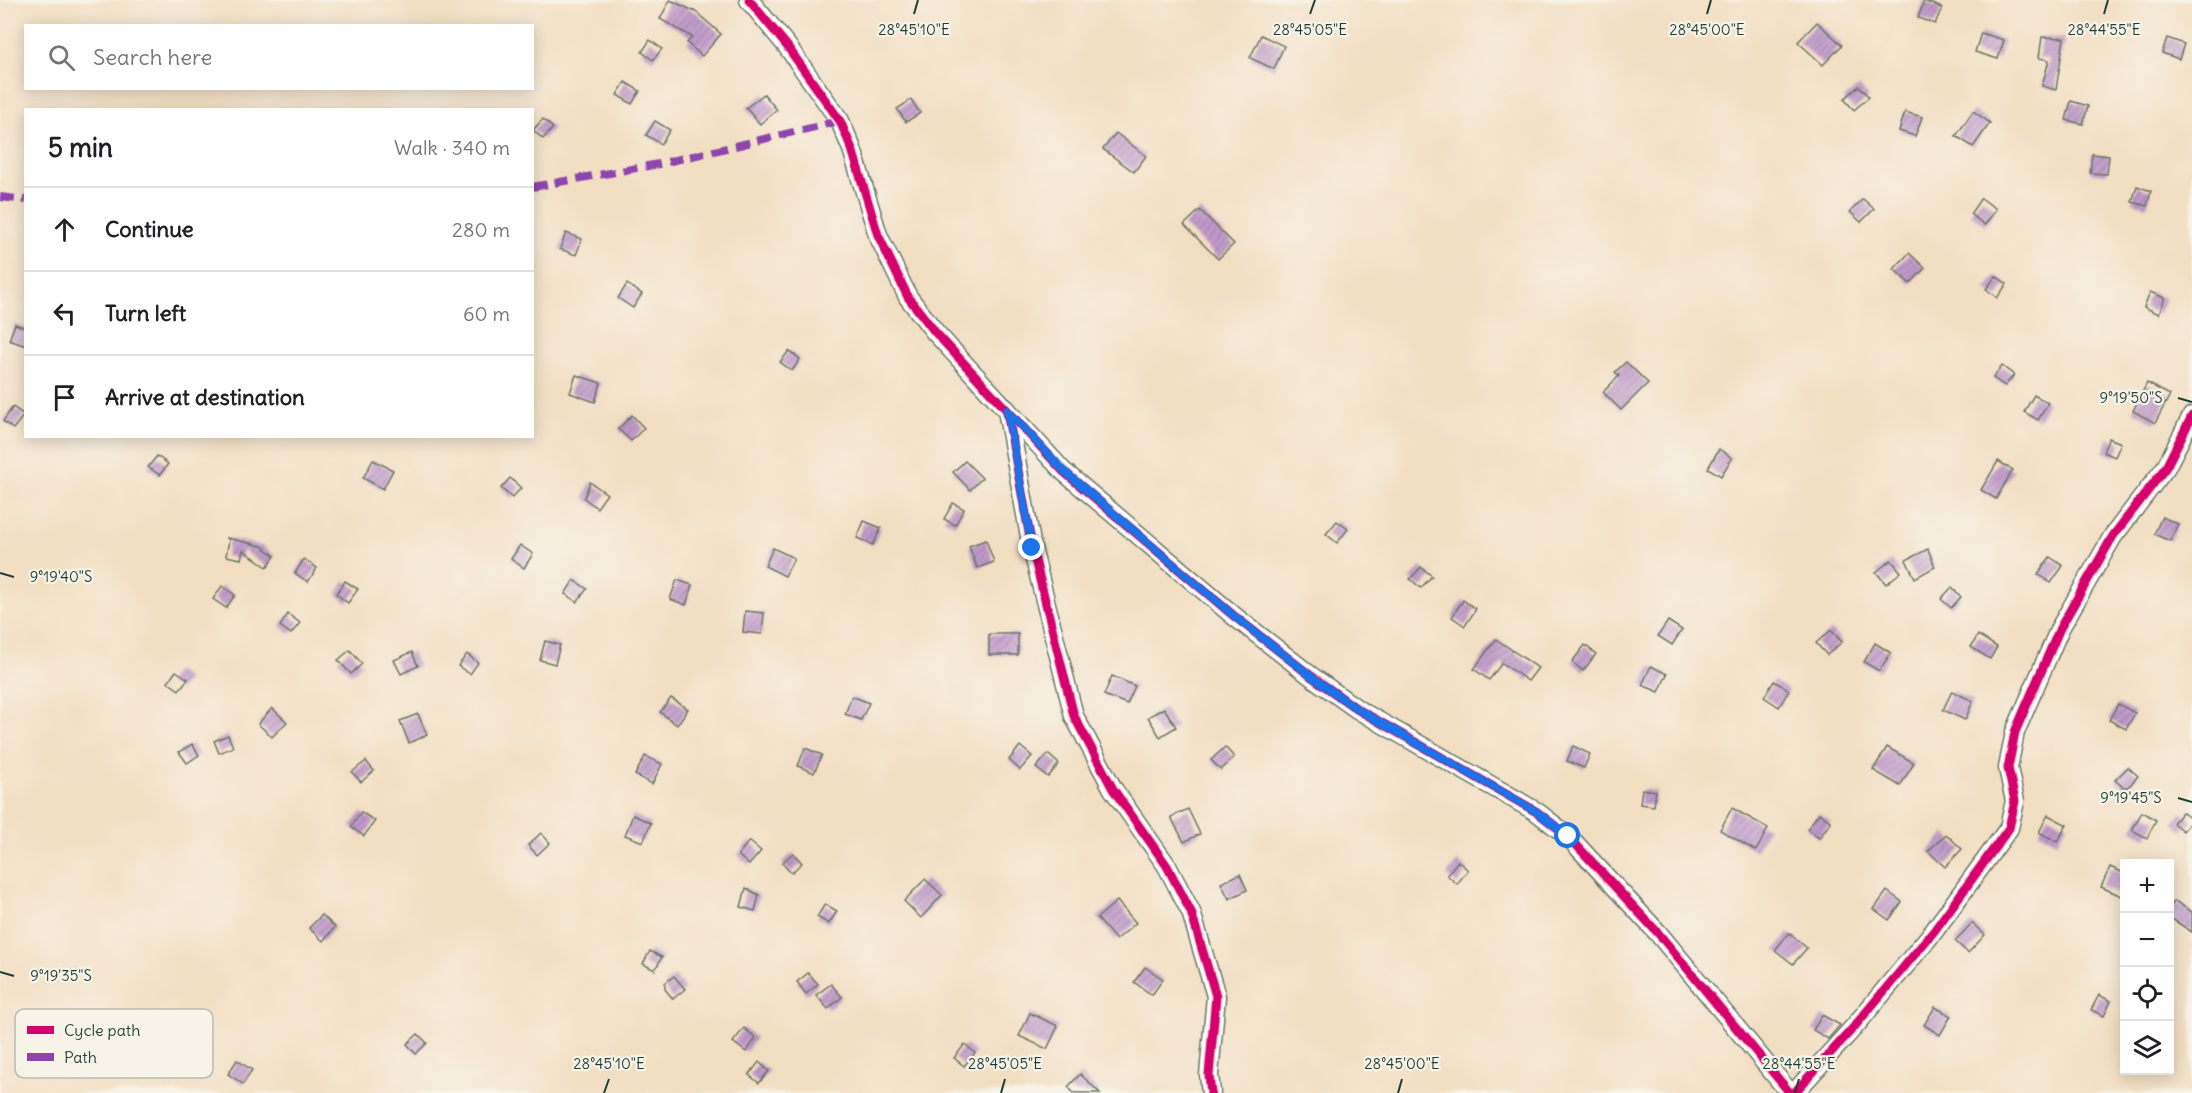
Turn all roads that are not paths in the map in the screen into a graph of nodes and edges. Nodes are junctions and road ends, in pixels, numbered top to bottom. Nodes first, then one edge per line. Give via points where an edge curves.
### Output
1 (749, 0) edge
2 (1007, 410) junction
3 (2192, 416) edge
4 (1211, 1093) edge
5 (1792, 1093) edge

1 - 2 street via 788,46 840,121 878,235 908,297
2 - 4 street via 1032,548 1074,717 1113,789 1167,866 1191,912 1216,996
2 - 5 street via 1064,471 1234,616 1311,676 1357,709 1537,812 1568,836 1658,933
3 - 5 street via 2166,467 2113,536 2060,628 2015,732 2008,768 2014,801 2009,828 1934,931 1854,1027

